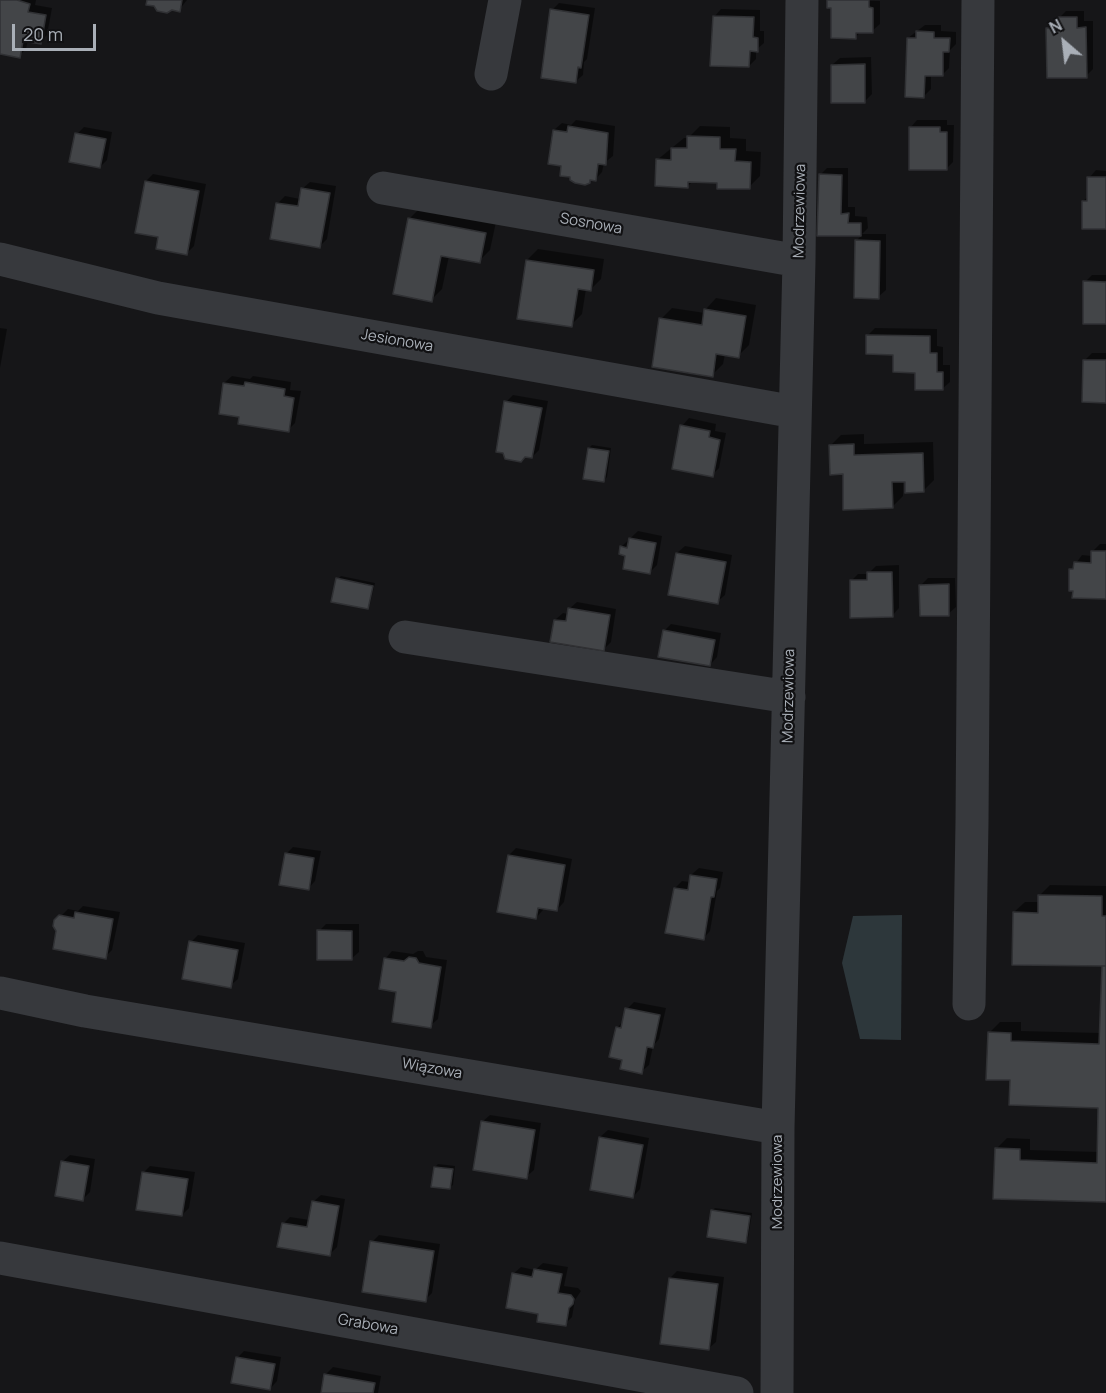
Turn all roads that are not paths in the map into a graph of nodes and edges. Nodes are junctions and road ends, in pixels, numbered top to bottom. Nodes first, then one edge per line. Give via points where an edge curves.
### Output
1 (505, 0) edge
2 (802, 0) edge
3 (978, 0) edge
4 (491, 74) dead end
5 (383, 188) dead end
6 (0, 259) edge
7 (799, 261) junction
8 (795, 412) junction
9 (405, 637) dead end
10 (789, 697) junction
11 (0, 993) edge
12 (969, 1004) dead end
13 (778, 1128) junction
14 (0, 1258) edge
15 (737, 1393) edge
16 (777, 1393) edge

1 - 4 street
2 - 7 street, Modrzewiowa
3 - 12 street
5 - 7 street, Sosnowa
6 - 8 street, Jesionowa via 158,298
7 - 8 street, Modrzewiowa
8 - 10 street, Modrzewiowa
9 - 10 street
10 - 13 street, Modrzewiowa
11 - 13 street, Wiązowa via 85,1011
13 - 16 street, Modrzewiowa
14 - 15 street, Grabowa

